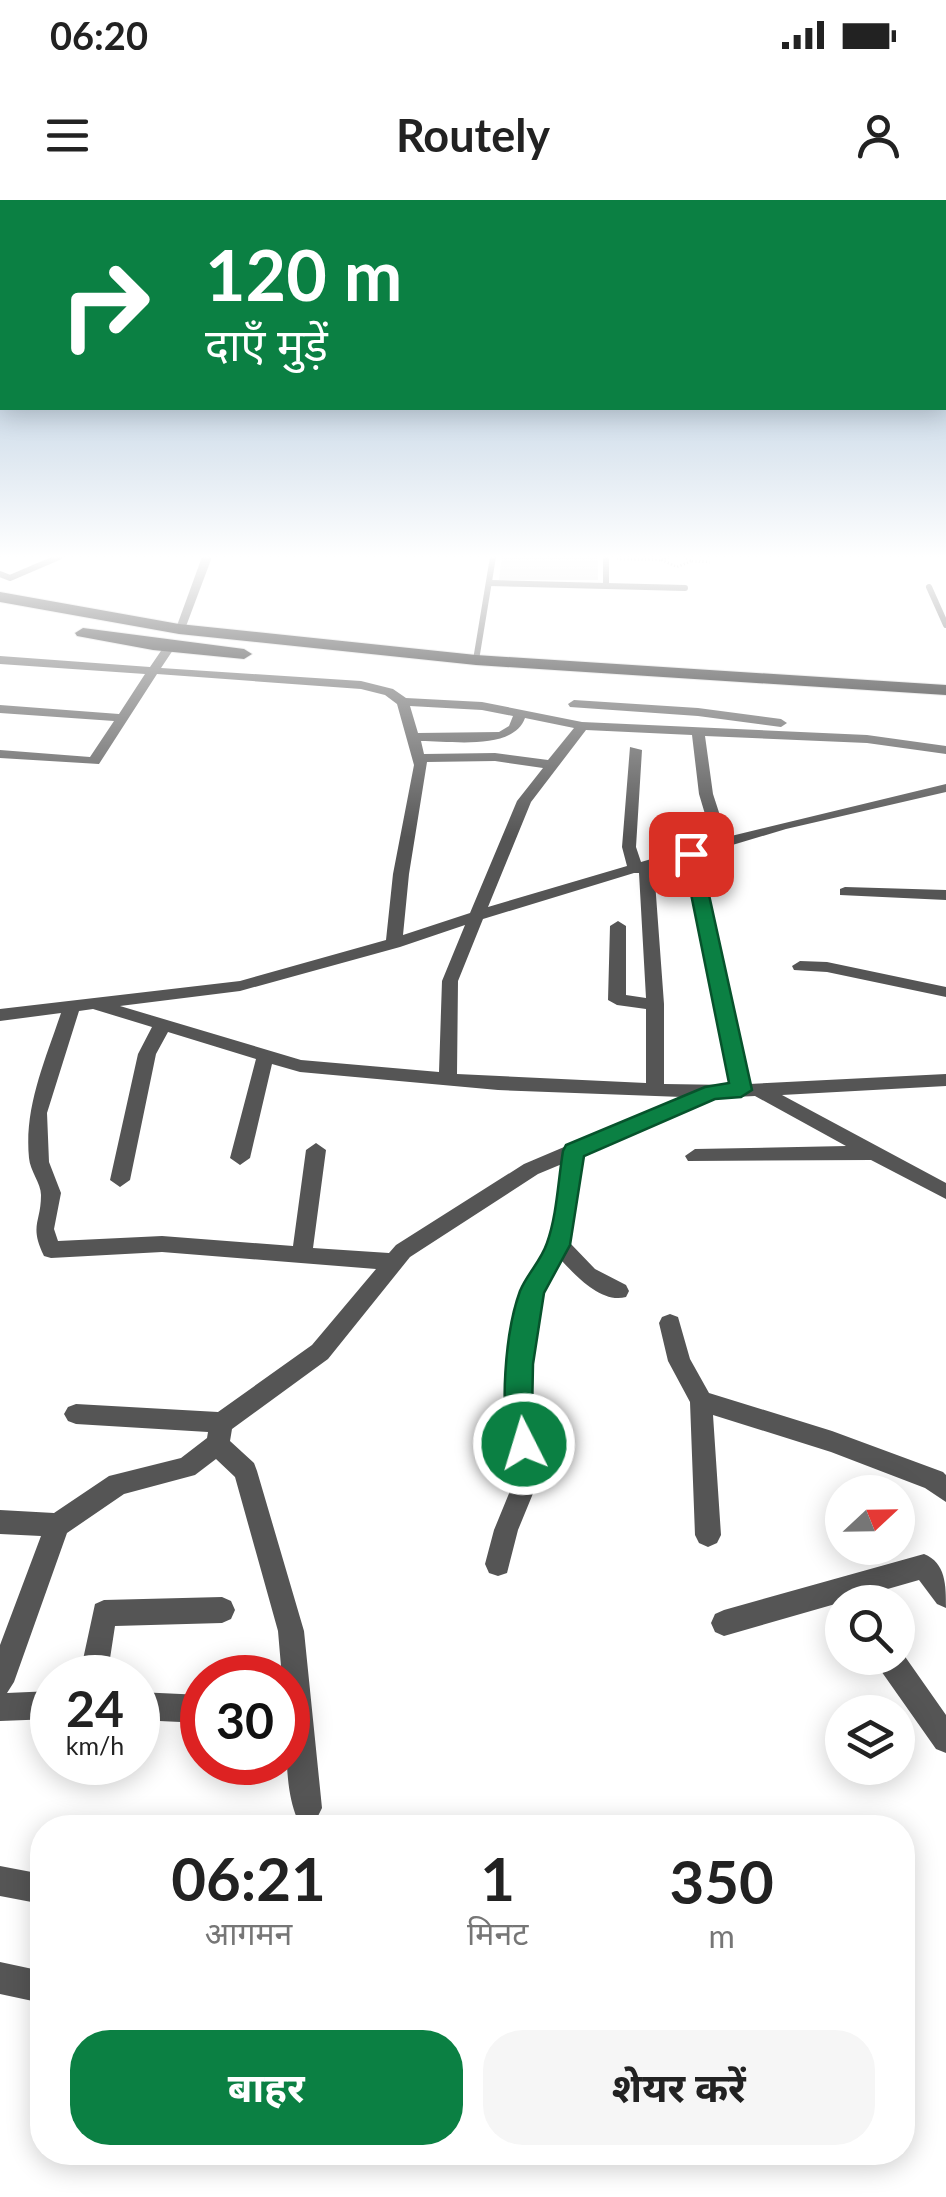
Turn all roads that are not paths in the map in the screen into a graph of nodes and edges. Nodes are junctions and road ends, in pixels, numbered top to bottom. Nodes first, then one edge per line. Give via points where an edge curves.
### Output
1 (167, 650) edge
2 (211, 650) edge
3 (324, 650) edge
4 (363, 650) edge
5 (477, 650) edge
6 (0, 660) edge
7 (474, 663) junction
8 (156, 670) junction
9 (803, 687) junction
10 (946, 690) edge
11 (946, 698) edge
12 (403, 702) junction
13 (574, 704) dead end
14 (0, 709) edge
15 (521, 712) junction
16 (124, 718) junction
17 (582, 726) junction
18 (698, 732) junction
19 (798, 736) junction
20 (415, 737) junction
21 (635, 750) dead end
22 (946, 750) edge
23 (0, 754) edge
24 (420, 758) junction
25 (552, 765) junction
26 (946, 788) edge
27 (722, 846) junction
28 (691, 854) junction
29 (641, 868) junction
30 (845, 892) dead end
31 (946, 895) edge
32 (475, 918) junction
33 (618, 926) dead end
34 (394, 944) junction
35 (800, 966) dead end
36 (946, 992) edge
37 (80, 1004) junction
38 (655, 1004) junction
39 (0, 1016) edge
40 (162, 1026) junction
41 (265, 1057) junction
42 (448, 1079) junction
43 (946, 1080) edge
44 (655, 1090) junction
45 (749, 1090) junction
46 (712, 1092) junction
47 (316, 1150) dead end
48 (574, 1151) junction
49 (878, 1153) junction
50 (695, 1156) dead end
51 (240, 1158) dead end
52 (120, 1180) dead end
53 (946, 1192) edge
54 (558, 1245) junction
55 (302, 1255) junction
56 (394, 1262) junction
57 (618, 1291) dead end
58 (670, 1323) dead end
59 (701, 1402) junction
60 (76, 1414) dead end
61 (220, 1433) junction
62 (946, 1490) edge
63 (0, 1522) edge
64 (57, 1525) junction
65 (708, 1535) dead end
66 (498, 1564) dead end
67 (875, 1585) edge
68 (946, 1595) edge
69 (825, 1601) edge
70 (222, 1610) dead end
71 (724, 1623) dead end
72 (96, 1655) edge
73 (901, 1675) edge
74 (0, 1682) edge
75 (30, 1706) edge
76 (0, 1707) edge
77 (946, 1739) edge
78 (307, 1808) dead end
79 (0, 1881) edge
80 (30, 1886) edge
81 (0, 1978) edge
82 (30, 1985) edge

1 - 8 street
2 - 7 highway via 404,665
3 - 7 highway
4 - 7 highway
5 - 7 lane
6 - 8 street
7 - 9 highway
8 - 12 street via 319,676 388,692
8 - 16 street
9 - 10 highway
9 - 11 highway
12 - 15 street
12 - 20 street
13 - 19 street via 784,724
14 - 16 street
15 - 17 street
15 - 20 street via 515,728 502,736
16 - 23 street via 94,761
17 - 18 street
17 - 25 street
18 - 19 street
18 - 27 street
19 - 22 street
20 - 24 street
21 - 29 street via 629,847
24 - 25 street
24 - 34 street
25 - 32 street via 524,800
26 - 27 street
27 - 28 street
28 - 29 street
28 - 45 street
29 - 32 street
29 - 38 street
30 - 31 street
32 - 34 street
32 - 42 street via 450,980
33 - 38 street via 617,1000
34 - 37 street via 240,986
35 - 36 street
37 - 39 street
37 - 40 street
37 - 55 street via 38,1114 39,1162 51,1193 44,1229 50,1250 162,1244
38 - 44 street
40 - 41 street
40 - 52 street via 146,1054
41 - 42 street
41 - 51 street
42 - 44 street
43 - 45 street
44 - 46 street
45 - 46 street
45 - 49 street
46 - 48 street
47 - 55 street
48 - 54 street
48 - 56 street via 531,1168
49 - 50 street
49 - 53 street
54 - 57 street via 588,1275
54 - 66 street via 532,1292 518,1415 529,1474
55 - 56 street
56 - 61 street via 320,1352
58 - 59 street via 678,1361
59 - 62 street via 832,1442
59 - 65 street
60 - 61 street
61 - 64 street via 187,1467 118,1484
61 - 78 street via 245,1471 291,1630
63 - 64 street
64 - 74 street
67 - 68 street via 924,1566
69 - 71 street
70 - 72 street via 104,1612
73 - 77 street
75 - 76 street
79 - 80 street
81 - 82 street

